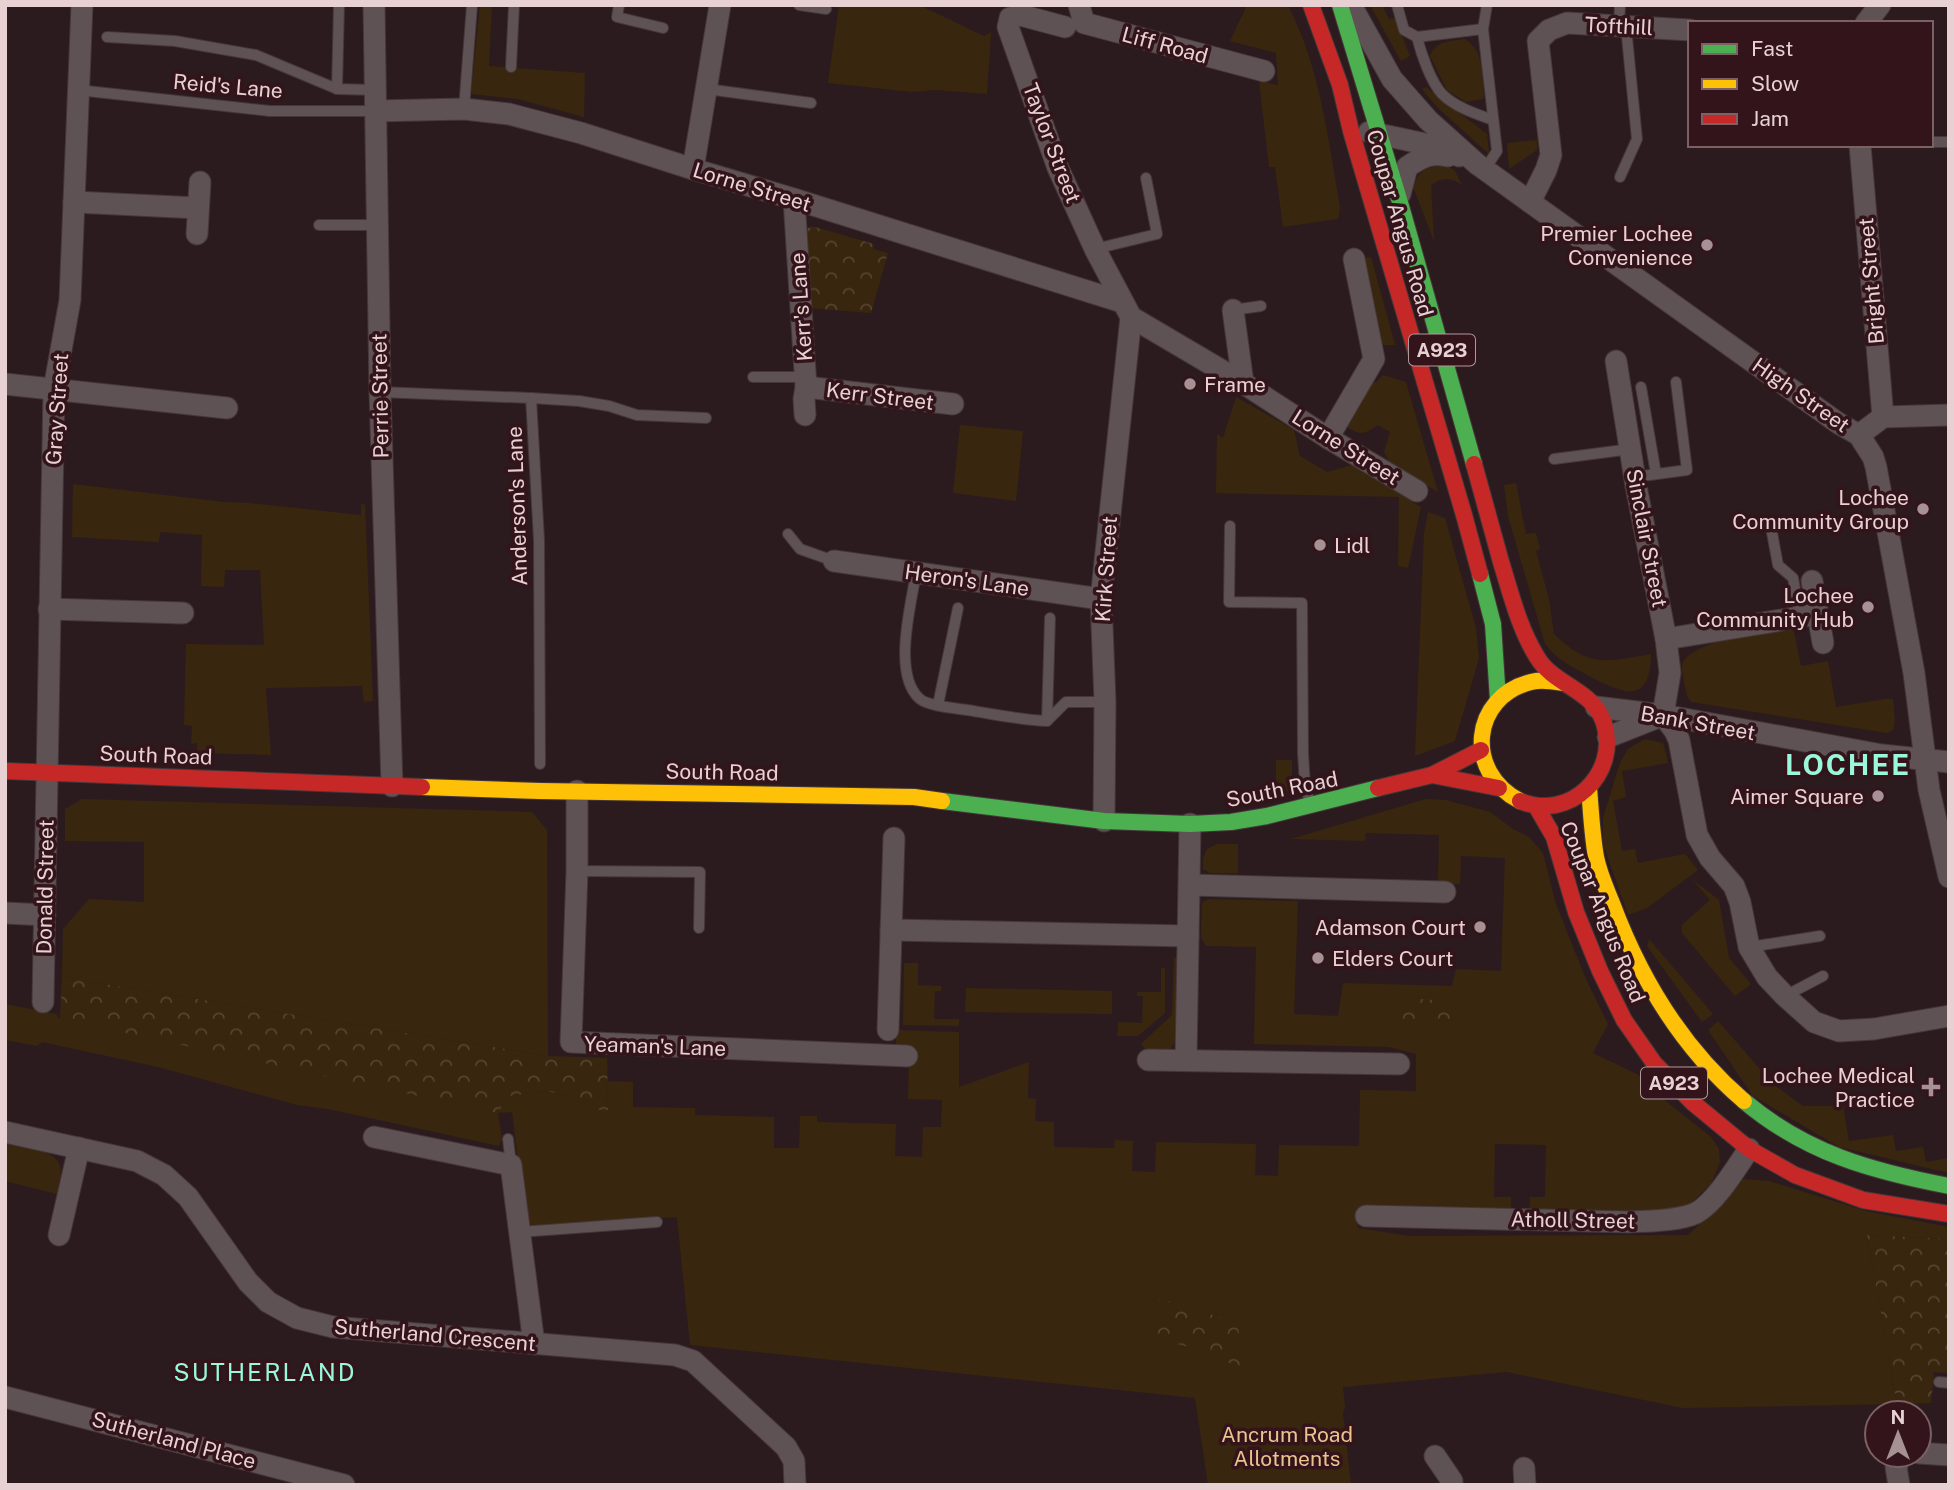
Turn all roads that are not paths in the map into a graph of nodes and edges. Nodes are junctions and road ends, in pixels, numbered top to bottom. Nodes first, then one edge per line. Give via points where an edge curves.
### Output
1 (82, 5) edge
2 (339, 5) edge
3 (374, 5) edge
4 (472, 5) edge
5 (514, 5) edge
6 (619, 5) edge
7 (720, 5) edge
8 (799, 5) edge
9 (1079, 5) edge
10 (1311, 5) edge
11 (1340, 5) edge
12 (1351, 5) edge
13 (1397, 5) edge
14 (1487, 5) edge
15 (1880, 5) edge
16 (826, 9) dead end
17 (1622, 19) edge
18 (1868, 21) edge
19 (1065, 27) dead end
20 (663, 28) dead end
21 (1483, 29) junction
22 (1688, 30) edge
23 (107, 37) dead end
24 (1417, 37) junction
25 (511, 68) dead end
26 (1264, 71) dead end
27 (337, 89) junction
28 (707, 89) junction
29 (78, 90) junction
30 (375, 100) junction
31 (811, 103) dead end
32 (464, 109) junction
33 (1493, 120) junction
34 (1351, 131) junction
35 (1377, 132) junction
36 (1860, 147) edge
37 (1481, 166) junction
38 (693, 169) junction
39 (1619, 177) dead end
40 (1146, 178) dead end
41 (200, 181) dead end
42 (794, 199) junction
43 (1399, 199) junction
44 (74, 202) junction
45 (1530, 202) junction
46 (198, 208) junction
47 (319, 225) dead end
48 (377, 225) junction
49 (197, 234) dead end
50 (1095, 249) junction
51 (1354, 259) dead end
52 (1261, 306) dead end
53 (1127, 309) junction
54 (1233, 310) joint
55 (1616, 361) dead end
56 (752, 377) dead end
57 (806, 382) junction
58 (1676, 382) dead end
59 (1243, 383) junction
60 (5, 384) edge
61 (1641, 387) dead end
62 (54, 389) junction
63 (380, 392) junction
64 (531, 398) junction
65 (954, 404) dead end
66 (228, 408) dead end
67 (805, 415) dead end
68 (1949, 415) edge
69 (1883, 416) junction
70 (706, 418) dead end
71 (1858, 435) junction
72 (1328, 438) junction
73 (1631, 449) junction
74 (1554, 459) dead end
75 (1656, 474) junction
76 (1635, 477) junction
77 (1417, 491) dead end
78 (1770, 522) dead end
79 (1230, 526) dead end
80 (788, 534) dead end
81 (834, 561) joint
82 (916, 573) junction
83 (1812, 581) dead end
84 (1101, 599) junction
85 (958, 608) dead end
86 (49, 609) junction
87 (184, 613) dead end
88 (1809, 615) junction
89 (1050, 618) dead end
90 (1666, 639) junction
91 (1823, 643) dead end
92 (1563, 683) junction
93 (1497, 701) junction
94 (1105, 702) junction
95 (938, 705) junction
96 (1596, 707) junction
97 (1663, 715) junction
98 (1047, 721) junction
99 (1608, 737) junction
100 (1481, 750) junction
101 (1925, 759) junction
102 (1949, 762) edge
103 (540, 764) dead end
104 (5, 771) edge
105 (47, 772) junction
106 (1432, 775) junction
107 (392, 786) junction
108 (1499, 789) junction
109 (1589, 789) junction
110 (577, 791) junction
111 (1311, 806) junction
112 (1536, 806) junction
113 (1104, 821) junction
114 (1190, 824) junction
115 (894, 838) dead end
116 (577, 871) junction
117 (1949, 877) edge
118 (1190, 885) junction
119 (1445, 892) dead end
120 (5, 913) edge
121 (45, 915) junction
122 (699, 928) dead end
123 (891, 930) junction
124 (1188, 936) junction
125 (1820, 936) dead end
126 (1749, 947) junction
127 (1823, 976) dead end
128 (1785, 996) junction
129 (44, 1002) dead end
130 (1949, 1016) edge
131 (888, 1030) dead end
132 (907, 1056) dead end
133 (1148, 1060) dead end
134 (1186, 1060) junction
135 (1399, 1064) dead end
136 (5, 1132) edge
137 (374, 1137) dead end
138 (508, 1139) dead end
139 (79, 1148) junction
140 (1749, 1149) junction
141 (511, 1165) junction
142 (1949, 1186) edge
143 (1949, 1214) edge
144 (1366, 1216) dead end
145 (657, 1222) dead end
146 (520, 1232) junction
147 (59, 1236) dead end
148 (534, 1344) junction
149 (5, 1397) edge
150 (1435, 1456) dead end
151 (344, 1485) edge
152 (795, 1485) edge
153 (1452, 1485) edge

1 - 29 street, Gray Street
2 - 27 lane
3 - 30 street, Perrie Street
4 - 32 lane
5 - 25 lane
6 - 20 lane via 617,17
7 - 28 street
8 - 16 lane
9 - 26 street, Liff Road via 1084,23
10 - 34 main road, Coupar Angus Road / A923
11 - 35 main road, Coupar Angus Road / A923
12 - 37 street, High Street via 1397,85 1428,120
13 - 24 lane via 1404,30
14 - 21 lane
15 - 18 street
17 - 22 street, Tofthill
17 - 39 lane via 1637,139
17 - 45 street, Tofthill via 1567,23 1549,30 1538,41 1551,155
19 - 50 street, Taylor Street via 1020,15 1010,18 1008,27 1059,168
21 - 24 lane
21 - 33 lane
23 - 27 lane via 175,41 256,55
24 - 33 lane via 1421,57 1442,94
27 - 30 lane
28 - 31 lane
28 - 38 street
29 - 30 lane, Reid's Lane via 270,111
29 - 44 street, Gray Street
30 - 32 street, Lorne Street
30 - 48 street, Perrie Street
32 - 38 street, Lorne Street via 509,114
33 - 37 lane via 1497,152
34 - 35 street, High Street
34 - 93 main road, Coupar Angus Road / A923 via 1493,624
35 - 37 street, High Street via 1435,146
35 - 43 main road, Coupar Angus Road / A923
36 - 69 street, Bright Street
37 - 43 street, High Street via 1437,154 1424,156 1407,167
37 - 45 street, High Street
38 - 42 street, Lorne Street
40 - 50 lane via 1157,234
41 - 46 street
42 - 53 street, Lorne Street
42 - 57 street, Kerr's Lane
43 - 92 main road, Coupar Angus Road / A923 via 1514,603 1529,646 1544,668
44 - 46 street
44 - 62 street, Gray Street via 70,300
45 - 71 street, High Street
46 - 49 street
47 - 48 lane
48 - 63 street, Perrie Street
50 - 53 street, Taylor Street
51 - 72 street via 1374,359
52 - 54 lane
53 - 59 street, Lorne Street
53 - 84 street, Kirk Street
54 - 59 street
55 - 73 street, Sinclair Street
56 - 57 lane
57 - 65 street, Kerr Street
57 - 67 street, Kerr's Lane
58 - 75 lane via 1688,470
59 - 72 street, Lorne Street
60 - 62 street
61 - 75 lane
62 - 66 street
62 - 86 street, Gray Street
63 - 64 lane, Anderson's Lane
63 - 107 street, Perrie Street
64 - 70 lane via 579,401 637,415
64 - 103 lane, Anderson's Lane via 539,540
68 - 69 street
69 - 71 street
71 - 101 street, High Street via 1876,467
72 - 77 street, Lorne Street
73 - 74 lane
73 - 76 street, Sinclair Street
75 - 76 lane
76 - 90 street, Sinclair Street
78 - 88 lane via 1778,565 1793,578
79 - 111 lane via 1229,602 1302,603 1303,753
80 - 81 lane via 800,549
81 - 82 street, Heron's Lane
82 - 84 street, Heron's Lane
82 - 95 lane via 905,667 909,685 920,701
83 - 88 street
84 - 94 street, Kirk Street
85 - 95 lane
86 - 87 street
86 - 105 street, Gray Street
88 - 90 street
88 - 91 street
89 - 98 lane
90 - 97 street, Sinclair Street via 1670,674
92 - 93 main road via 1528,682
92 - 96 main road, Coupar Angus Road / A923 via 1582,692
93 - 100 main road, Coupar Angus Road / A923 via 1482,732
94 - 98 lane via 1066,702
94 - 113 street, Kirk Street
95 - 98 lane
96 - 97 street, Bank Street
96 - 99 main road
97 - 99 street
97 - 101 street, Bank Street
97 - 126 street via 1679,740 1697,835 1734,886
99 - 109 main road, Coupar Angus Road via 1600,774
100 - 106 main road, South Road
100 - 108 main road
101 - 102 street, Bank Street
101 - 117 street, High Street
104 - 105 main road, South Road
105 - 107 main road, South Road
105 - 121 street, Donald Street
106 - 108 main road, South Road
106 - 111 main road, South Road
107 - 110 main road, South Road
108 - 112 main road, Coupar Angus Road via 1516,801
109 - 112 main road, Coupar Angus Road via 1574,800
109 - 142 main road, Coupar Angus Road / A923 via 1597,860 1622,930 1650,989 1699,1060 1727,1089 1802,1142 1854,1164
110 - 113 main road, South Road via 914,797
110 - 116 street, Yeaman's Lane
111 - 114 main road, South Road via 1231,822
112 - 140 main road, Coupar Angus Road / A923 via 1554,836 1576,912 1624,1020 1654,1063
113 - 114 main road, South Road
114 - 118 street
115 - 123 street
116 - 122 lane via 700,872
116 - 132 street, Yeaman's Lane via 570,1042
118 - 119 street
118 - 124 street
120 - 121 street
121 - 129 street, Donald Street
123 - 124 street
123 - 131 street
124 - 134 street
125 - 126 lane
126 - 128 street
127 - 128 lane
128 - 130 street via 1814,1022 1839,1031
133 - 134 street
134 - 135 street
136 - 139 street, Sutherland Crescent
137 - 141 street
138 - 141 lane
139 - 147 street
139 - 148 street, Sutherland Crescent via 137,1161 164,1175 188,1197 248,1282 268,1301 298,1318 332,1327
140 - 143 main road, Coupar Angus Road / A923 via 1795,1175 1864,1200
140 - 144 street, Atholl Street via 1718,1193 1696,1213 1664,1220
141 - 146 street
145 - 146 lane
146 - 148 street
148 - 152 street, Sutherland Crescent via 675,1355 693,1361 786,1447 794,1461
149 - 151 street, Sutherland Place
150 - 153 street

